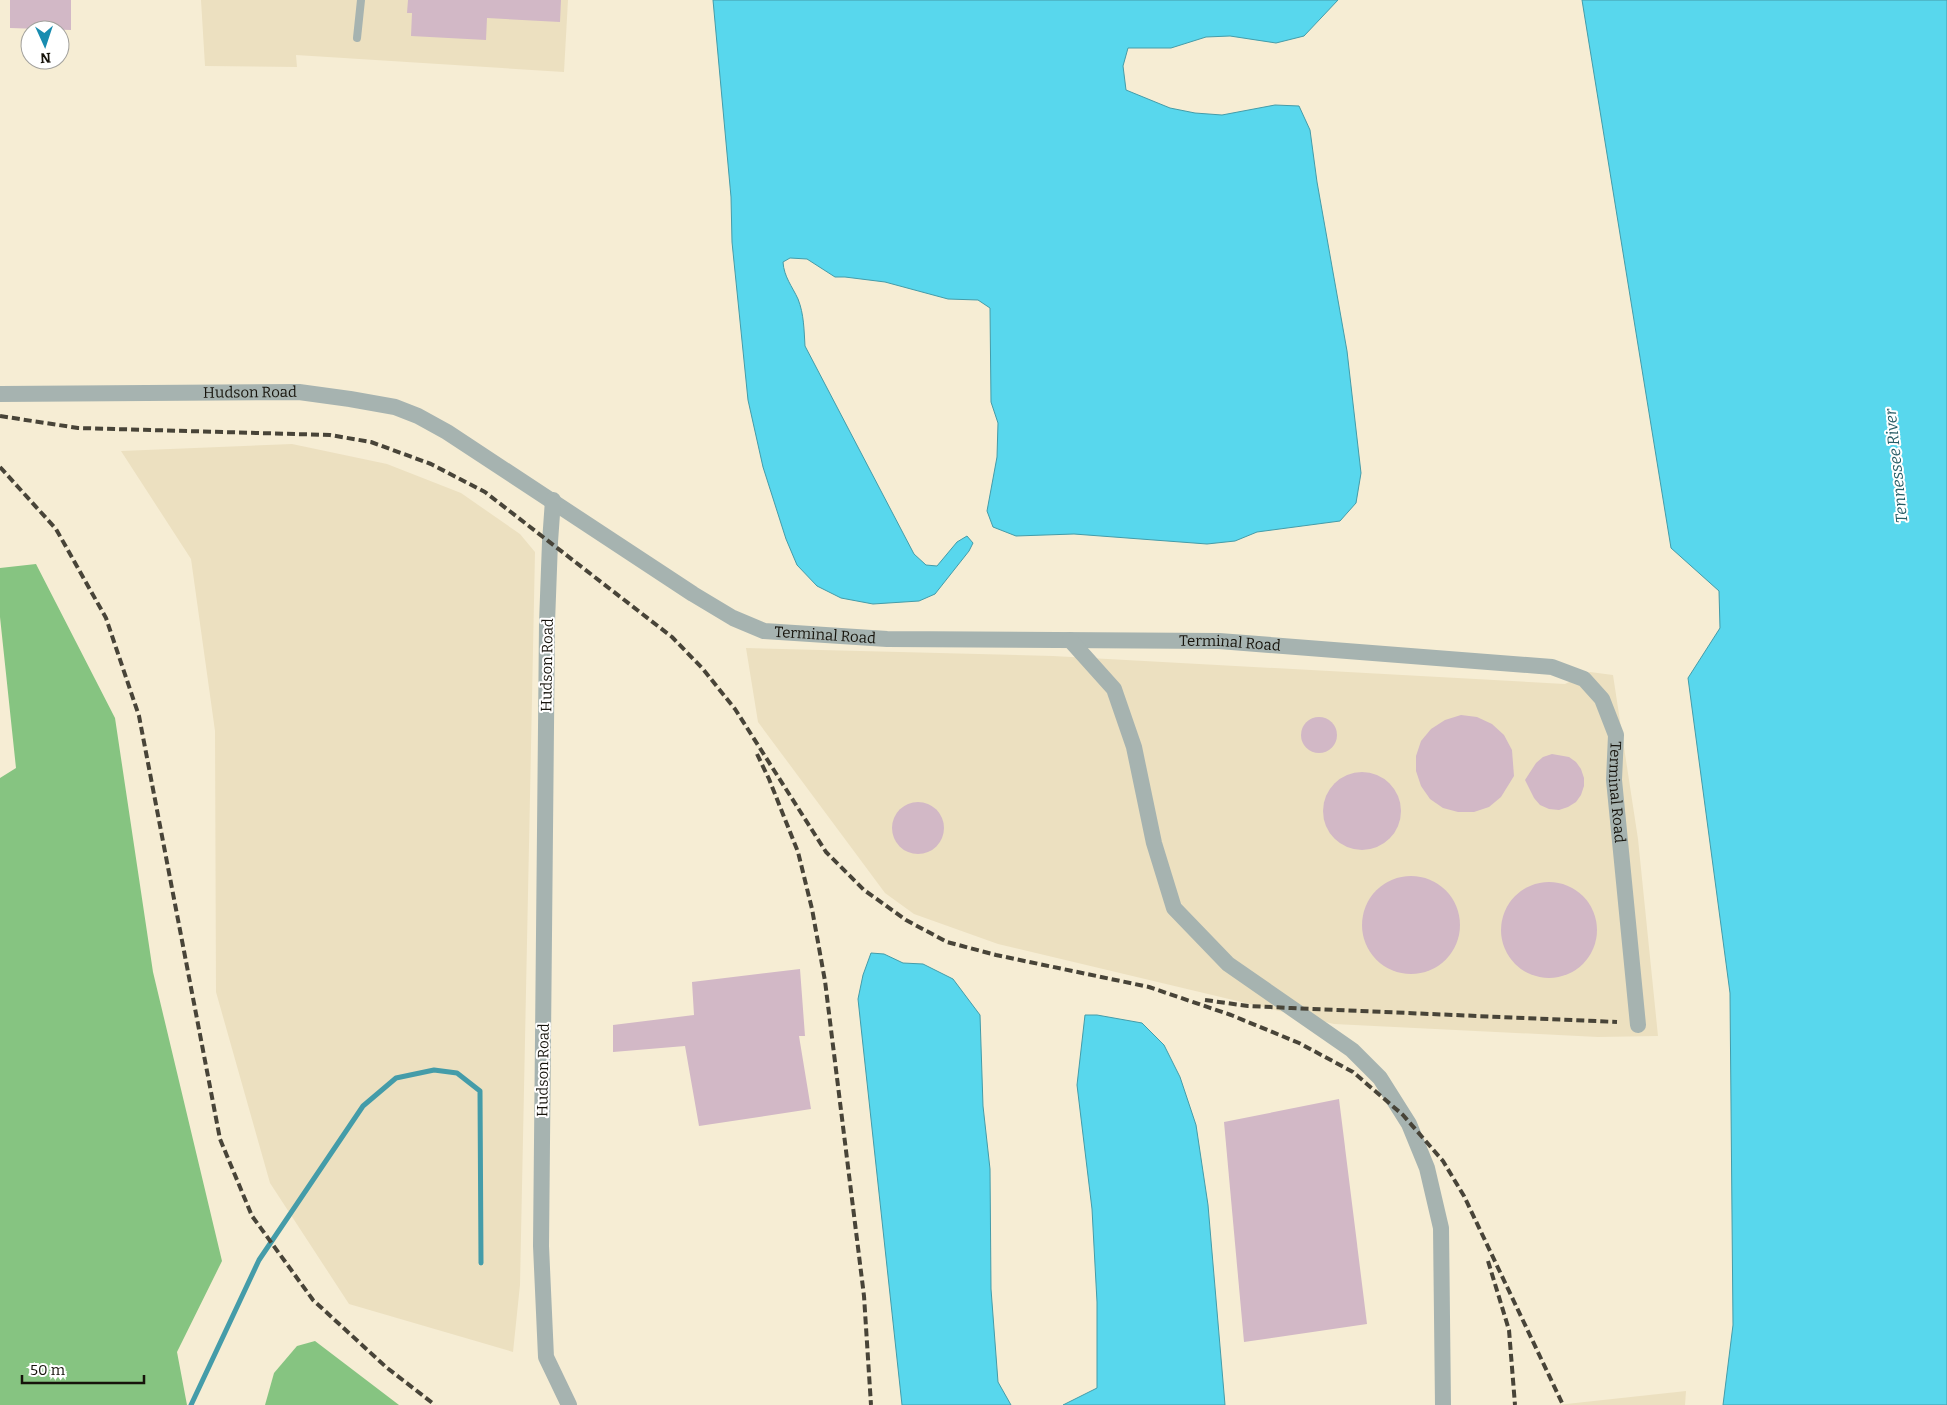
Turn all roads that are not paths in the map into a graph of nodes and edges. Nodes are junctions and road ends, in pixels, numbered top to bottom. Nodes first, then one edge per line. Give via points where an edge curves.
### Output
1 (361, 0) edge
2 (356, 38) dead end
3 (0, 394) edge
4 (553, 500) junction
5 (1070, 640) junction
6 (1638, 1025) dead end
7 (569, 1405) edge
8 (1443, 1405) edge

1 - 2 lane
3 - 4 street, Hudson Road via 299,392 350,398 395,407 418,416
4 - 5 street, Terminal Road via 693,594 733,618 764,631 888,639
4 - 7 street, Hudson Road via 547,623 541,1246 546,1357
5 - 6 street, Terminal Road via 1219,641 1552,667 1584,679 1602,699 1616,735 1614,780
5 - 8 street via 1114,689 1134,747 1154,843 1174,908 1228,964 1352,1050 1380,1078 1409,1124 1427,1168 1441,1228

